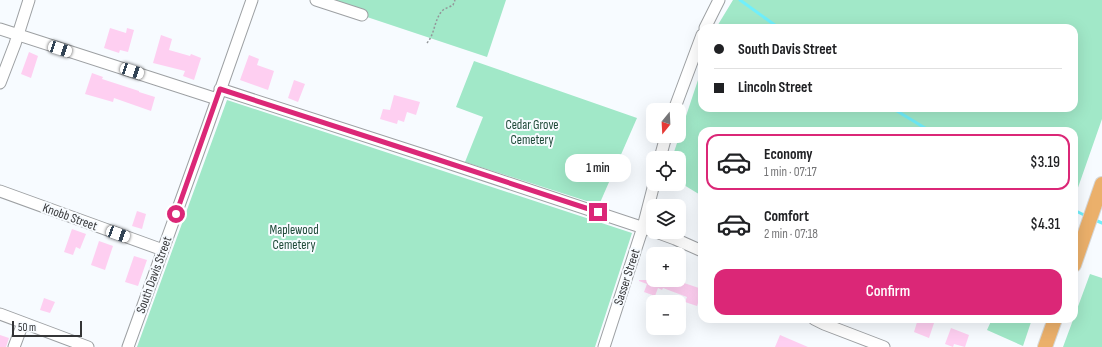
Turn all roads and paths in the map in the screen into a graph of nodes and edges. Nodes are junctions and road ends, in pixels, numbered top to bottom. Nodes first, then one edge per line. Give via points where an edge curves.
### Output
1 (28, 0) edge
2 (252, 0) edge
3 (316, 0) edge
4 (455, 0) edge
5 (719, 0) edge
6 (362, 15) dead end
7 (707, 24) edge
8 (0, 29) edge
9 (18, 35) junction
10 (427, 43) dead end
11 (698, 46) edge
12 (0, 83) edge
13 (219, 94) junction
14 (677, 103) edge
15 (1102, 184) edge
16 (0, 191) edge
17 (646, 228) edge
18 (646, 234) edge
19 (675, 239) edge
20 (698, 249) edge
21 (163, 250) junction
22 (1078, 253) edge
23 (0, 314) edge
24 (23, 323) junction
25 (822, 323) edge
26 (1054, 323) edge
27 (870, 345) edge
28 (14, 347) edge
29 (88, 347) edge
30 (128, 347) edge
31 (604, 347) edge
32 (884, 347) edge
33 (1045, 347) edge

1 - 9 street
2 - 13 street, South Davis Street
3 - 6 street
4 - 10 path via 453,5 440,14
5 - 7 street
8 - 9 street
9 - 12 street
9 - 13 street
11 - 14 street
13 - 17 street via 433,158
13 - 21 street, South Davis Street
15 - 22 main road
16 - 21 street, Knobb Street
18 - 31 street, Sasser Street
19 - 20 street
21 - 30 street, South Davis Street
23 - 24 street
24 - 28 street
24 - 29 street
25 - 27 street
26 - 33 main road
27 - 32 street

